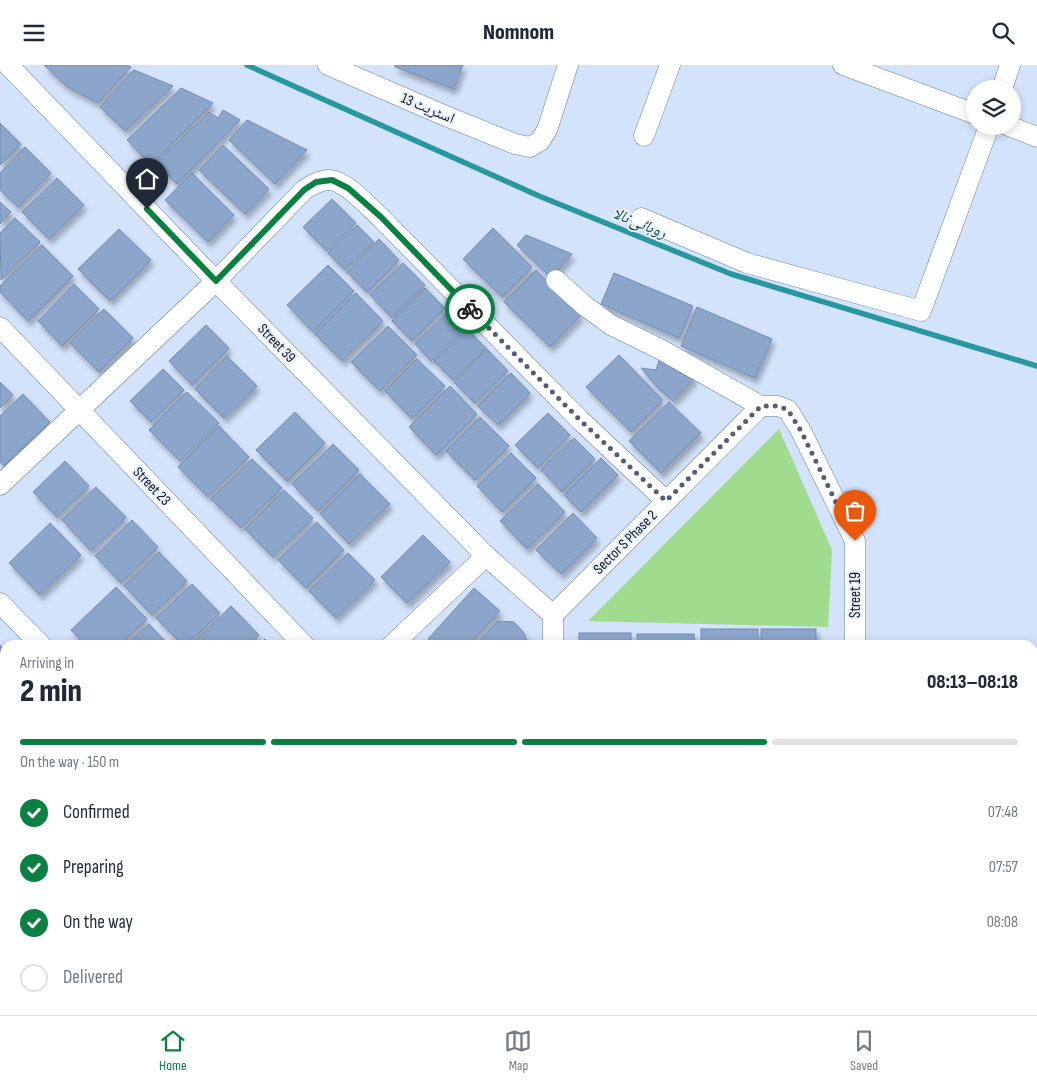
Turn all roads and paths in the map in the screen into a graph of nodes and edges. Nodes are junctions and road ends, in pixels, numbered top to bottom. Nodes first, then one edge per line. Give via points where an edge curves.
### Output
1 (8, 65) edge
2 (328, 65) edge
3 (568, 65) edge
4 (670, 65) edge
5 (843, 65) edge
6 (1010, 65) edge
7 (348, 69) edge
8 (1005, 80) edge
9 (966, 111) edge
10 (1021, 131) edge
11 (986, 135) edge
12 (644, 136) dead end
13 (1037, 137) edge
14 (641, 218) dead end
15 (556, 280) dead end
16 (216, 281) junction
17 (0, 327) edge
18 (761, 406) junction
19 (80, 410) junction
20 (0, 485) edge
21 (666, 501) junction
22 (486, 556) junction
23 (0, 603) edge
24 (552, 615) junction
25 (36, 640) edge
26 (299, 640) edge
27 (397, 640) edge
28 (553, 640) edge
29 (855, 640) edge

1 - 16 street, Street 39
2 - 7 street, اسٹریٹ 13
3 - 7 street, اسٹریٹ 13 via 547,130 540,141 530,147 515,144
4 - 12 street
5 - 9 street
6 - 8 street
10 - 13 street
11 - 14 street via 921,311 748,263
15 - 18 street via 611,325
16 - 19 street
16 - 21 street via 304,190 316,182 332,180 348,188 381,217 580,420
16 - 22 street, Street 39
17 - 19 street, Street 23
18 - 21 street, Sector S Phase 2
18 - 29 street, Street 19 via 788,410 855,541
19 - 20 street
19 - 26 street, Street 23
21 - 24 street, Sector S Phase 2
22 - 24 street, Street 39
22 - 27 street
23 - 25 street
24 - 28 street

